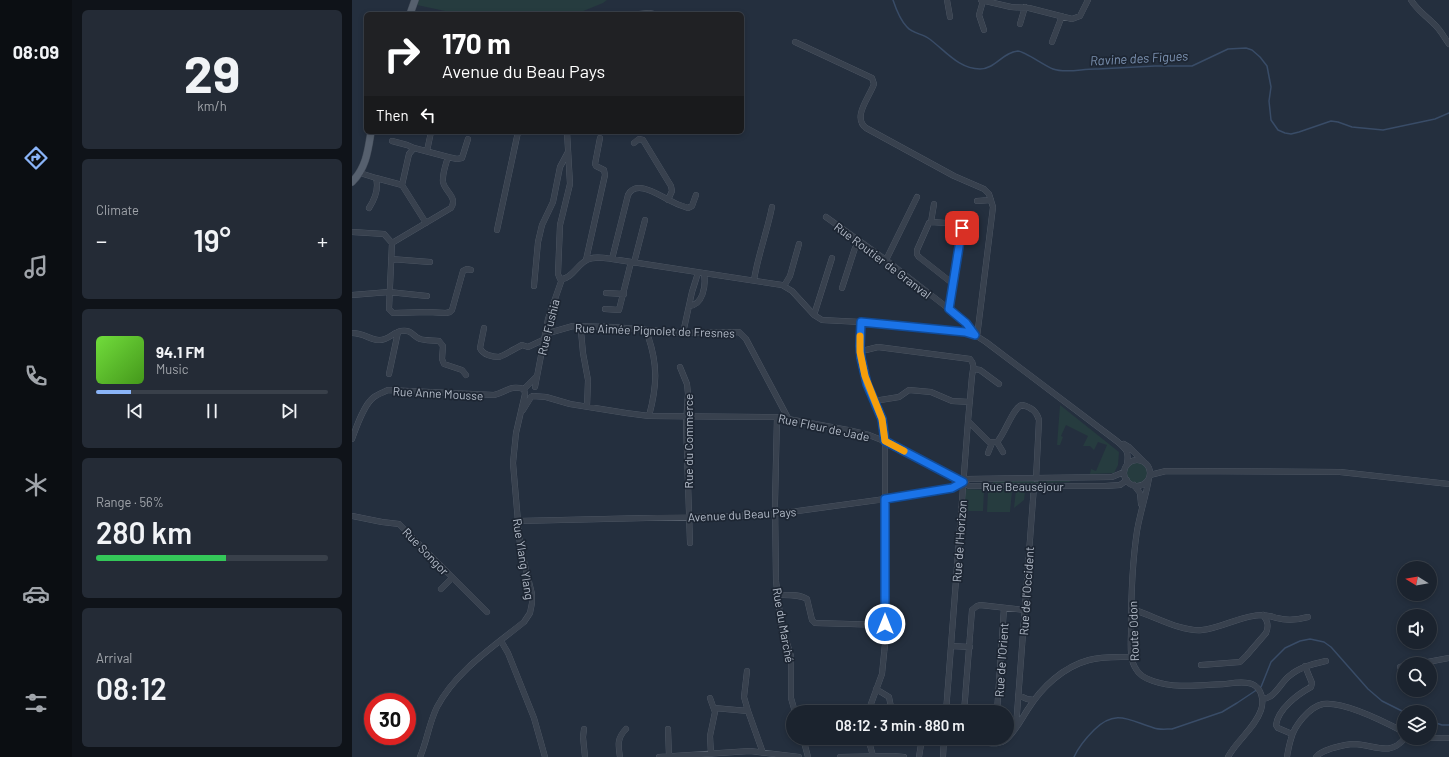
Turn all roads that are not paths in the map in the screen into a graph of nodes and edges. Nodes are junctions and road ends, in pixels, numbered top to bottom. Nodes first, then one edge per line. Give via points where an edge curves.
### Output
1 (415, 0) edge
2 (947, 0) edge
3 (1021, 0) edge
4 (1088, 0) edge
5 (1411, 0) edge
6 (982, 1) edge
7 (1022, 7) junction
8 (411, 12) edge
9 (1062, 16) junction
10 (950, 17) dead end
11 (1020, 24) dead end
12 (984, 30) dead end
13 (795, 42) dead end
14 (1052, 42) dead end
15 (1449, 44) edge
16 (371, 134) edge
17 (431, 134) edge
18 (518, 134) edge
19 (567, 134) edge
20 (468, 138) dead end
21 (600, 138) dead end
22 (392, 141) dead end
23 (634, 143) dead end
24 (414, 148) junction
25 (427, 151) junction
26 (568, 151) junction
27 (448, 156) junction
28 (360, 173) junction
29 (376, 178) junction
30 (352, 182) edge
31 (402, 185) junction
32 (696, 196) dead end
33 (917, 197) dead end
34 (668, 200) junction
35 (991, 200) junction
36 (977, 201) dead end
37 (934, 204) dead end
38 (772, 207) dead end
39 (369, 208) dead end
40 (826, 217) dead end
41 (645, 220) dead end
42 (931, 222) junction
43 (426, 223) junction
44 (497, 230) dead end
45 (352, 232) edge
46 (861, 242) junction
47 (392, 243) junction
48 (799, 244) dead end
49 (832, 258) dead end
50 (612, 259) junction
51 (391, 260) junction
52 (586, 260) junction
53 (886, 260) junction
54 (430, 262) dead end
55 (632, 262) junction
56 (471, 270) dead end
57 (701, 273) junction
58 (562, 279) junction
59 (754, 280) junction
60 (952, 282) junction
61 (534, 286) dead end
62 (784, 286) junction
63 (842, 288) dead end
64 (389, 292) junction
65 (606, 293) dead end
66 (624, 294) junction
67 (352, 295) edge
68 (427, 296) dead end
69 (689, 306) junction
70 (604, 309) dead end
71 (949, 309) junction
72 (814, 315) junction
73 (861, 322) junction
74 (484, 328) dead end
75 (581, 331) dead end
76 (398, 332) junction
77 (352, 333) edge
78 (683, 333) junction
79 (648, 336) dead end
80 (976, 336) junction
81 (544, 337) junction
82 (866, 350) dead end
83 (680, 367) dead end
84 (974, 369) junction
85 (389, 374) dead end
86 (466, 375) dead end
87 (999, 384) dead end
88 (534, 387) junction
89 (525, 392) junction
90 (532, 396) junction
91 (546, 397) junction
92 (874, 401) junction
93 (970, 402) junction
94 (587, 407) junction
95 (520, 416) junction
96 (649, 416) junction
97 (687, 416) junction
98 (777, 417) junction
99 (788, 418) junction
100 (968, 421) junction
101 (352, 439) edge
102 (885, 441) junction
103 (1118, 442) junction
104 (995, 443) junction
105 (1003, 452) dead end
106 (988, 453) dead end
107 (1145, 463) junction
108 (1127, 464) junction
109 (1166, 471) junction
110 (1124, 472) junction
111 (1149, 476) junction
112 (1036, 479) junction
113 (1127, 480) junction
114 (963, 482) junction
115 (1449, 484) edge
116 (1134, 485) junction
117 (1034, 486) junction
118 (885, 499) junction
119 (1142, 510) junction
120 (776, 514) junction
121 (352, 516) edge
122 (688, 517) junction
123 (518, 521) junction
124 (690, 542) dead end
125 (452, 578) junction
126 (442, 589) dead end
127 (777, 595) junction
128 (1004, 608) junction
129 (1131, 609) junction
130 (1025, 610) junction
131 (486, 612) dead end
132 (1263, 615) junction
133 (1308, 617) dead end
134 (885, 624) junction
135 (501, 641) junction
136 (951, 646) junction
137 (970, 647) junction
138 (1132, 657) junction
139 (1449, 658) edge
140 (1326, 660) dead end
141 (1437, 660) edge
142 (1201, 665) dead end
143 (1305, 666) junction
144 (747, 671) dead end
145 (876, 689) junction
146 (1018, 695) junction
147 (710, 698) dead end
148 (1262, 699) junction
149 (1034, 700) junction
150 (793, 705) edge
151 (870, 705) edge
152 (890, 705) edge
153 (947, 705) edge
154 (965, 705) edge
155 (997, 705) edge
156 (714, 708) junction
157 (748, 711) junction
158 (1016, 727) junction
159 (626, 728) dead end
160 (1397, 728) edge
161 (584, 729) dead end
162 (668, 729) dead end
163 (1014, 729) edge
164 (1292, 734) junction
165 (1437, 738) edge
166 (1449, 738) edge
167 (805, 745) edge
168 (870, 745) edge
169 (921, 745) edge
170 (944, 745) edge
171 (1400, 745) edge
172 (763, 753) junction
173 (711, 754) junction
174 (669, 756) junction
175 (775, 756) edge
176 (873, 756) junction
177 (1229, 756) edge
178 (420, 757) edge
179 (545, 757) edge
180 (585, 757) edge
181 (620, 757) edge
182 (659, 757) edge
183 (799, 757) edge
184 (808, 757) edge
185 (840, 757) edge
186 (904, 757) edge
187 (920, 757) edge
188 (943, 757) edge
189 (1222, 757) edge
190 (1287, 757) edge
191 (1316, 757) edge

1 - 8 main road
2 - 10 street
3 - 7 street
4 - 9 street via 1080,16 1072,19
5 - 15 street
6 - 7 street
6 - 12 street via 979,15
7 - 9 street
7 - 11 street
9 - 14 street
13 - 35 street via 872,78 874,84 860,116 866,128 954,176 984,189
16 - 28 main road via 366,161
17 - 25 street
18 - 44 street
19 - 26 street
20 - 27 street via 462,158
21 - 52 street via 595,164 604,170 605,175
22 - 24 street
23 - 34 street via 639,139 643,140 671,186 672,191
24 - 25 street
24 - 31 street via 409,154
25 - 27 street
26 - 58 street via 570,184 559,230 558,274
26 - 61 street via 560,167 553,202 542,225
27 - 43 street via 443,181 452,197 452,206
28 - 29 street
28 - 30 main road
29 - 31 street
29 - 39 street via 374,200
31 - 43 street
32 - 34 street via 690,208
33 - 53 street
34 - 50 street via 644,189 634,188 630,191
35 - 36 street
35 - 80 street via 993,207
37 - 42 street
38 - 59 street
40 - 46 street, Rue Routier de Granval
41 - 55 street
42 - 60 street via 917,254
42 - 60 street via 961,224
43 - 47 street
45 - 47 street via 384,234
46 - 53 street, Rue Routier de Granval
46 - 63 street via 855,248
47 - 51 street
48 - 62 street via 790,276
49 - 72 street
50 - 52 street, Rue Routier de Granval
50 - 55 street, Rue Routier de Granval
51 - 54 street
51 - 64 street
52 - 58 street via 567,278
53 - 71 street, Rue Routier de Granval
55 - 57 street, Rue Routier de Granval
55 - 66 street
56 - 64 street via 463,271 450,312 393,313 389,309
57 - 59 street, Rue Routier de Granval
57 - 69 street
57 - 69 street via 705,285 698,303
58 - 81 street, Rue Fushia
59 - 62 street, Rue Routier de Granval
60 - 71 street
62 - 72 street, Rue Routier de Granval
64 - 67 street
64 - 68 street
65 - 66 street
66 - 70 street via 618,311
69 - 78 street
71 - 80 street, Rue Routier de Granval via 966,323
72 - 73 street, Rue Routier de Granval via 827,321
73 - 80 street, Rue Routier de Granval via 965,332
73 - 92 street via 860,352 867,384
74 - 81 street, Rue Aimée Pignolet de Fresnes via 481,351 500,357 522,345 528,347
75 - 94 street via 588,380
76 - 77 street via 379,340 364,334
76 - 85 street
76 - 86 street via 410,332 419,339 441,342 443,362 462,370
78 - 81 street, Rue Aimée Pignolet de Fresnes via 573,326
78 - 99 street, Rue Aimée Pignolet de Fresnes via 739,332 743,335
79 - 96 street via 656,376
80 - 103 street, Rue Routier de Granval
81 - 88 street, Rue Fushia
82 - 84 street via 878,347 970,359
83 - 97 street, Rue du Commerce via 687,384
84 - 87 street via 980,370
84 - 93 street, Rue de l'Horizon
88 - 89 street via 526,387
88 - 90 street, Rue Ylang Ylang
88 - 91 street, Rue Fleur de Jade
89 - 90 street, Rue Fleur de Jade
89 - 95 street, Rue Ylang Ylang
89 - 101 street, Rue Anne Mousse via 514,387 494,396 388,390 370,401
90 - 91 street, Rue Fleur de Jade
90 - 95 street, Rue Ylang Ylang
91 - 94 street, Rue Fleur de Jade
92 - 93 street via 898,397 911,390 931,392 952,401
92 - 102 street via 882,419
93 - 100 street, Rue de l'Horizon
94 - 96 street, Rue Fleur de Jade
95 - 123 street, Rue Ylang Ylang via 513,463
96 - 97 street, Rue Fleur de Jade
97 - 98 street, Rue Fleur de Jade
97 - 122 street, Rue du Commerce
98 - 99 street, Rue Fleur de Jade
98 - 120 street, Rue du Marché
99 - 102 street, Rue Fleur de Jade via 848,430
100 - 104 street via 986,439
100 - 114 street, Rue de l'Horizon
102 - 114 street, Rue Fleur de Jade
102 - 118 street
103 - 107 street, Rue Routier de Granval via 1130,447
103 - 108 street via 1128,454
104 - 105 street
104 - 106 street
104 - 112 street via 1002,436 1019,406 1027,406 1036,412 1040,426
107 - 108 street via 1135,460
107 - 109 street
107 - 111 street via 1149,467
108 - 110 street
109 - 111 street
109 - 115 street via 1340,472
110 - 112 street, Rue Beauséjour via 1112,477
110 - 113 street
111 - 116 street via 1144,483
111 - 119 street, Route Odon
112 - 114 street, Rue Beauséjour via 967,479
113 - 116 street
113 - 117 street, Rue Beauséjour via 1120,485 1105,486
114 - 117 street, Rue Beauséjour via 972,487
114 - 118 street, Avenue du Beau Pays via 952,488
114 - 136 street, Rue de l'Horizon
116 - 119 street, Route Odon via 1140,493
117 - 130 street, Rue de l'Occident
118 - 120 street, Avenue du Beau Pays
118 - 134 street
119 - 129 street, Route Odon via 1135,545
120 - 122 street, Avenue du Beau Pays
120 - 127 street, Rue du Marché
121 - 125 street, Rue Songor via 400,524
122 - 123 street, Avenue du Beau Pays
122 - 124 street, Rue du Commerce
123 - 135 street, Rue Ylang Ylang via 520,545 532,603 530,613 524,622
125 - 126 street, Rue Songor
125 - 131 street, Rue Songor
127 - 134 street via 807,598 814,622
127 - 150 street, Rue du Marché via 781,623 791,656
128 - 130 street, Rue de l'Orient
128 - 137 street, Rue de l'Orient via 974,608
128 - 155 street, Rue de l'Orient
129 - 132 street via 1194,630
129 - 138 street, Route Odon
130 - 146 street, Rue de l'Occident
132 - 133 street via 1289,620
132 - 142 street via 1268,622 1268,629 1243,659 1234,663
134 - 145 street via 884,667
135 - 178 street, Rue Ylang Ylang via 469,666 446,691 436,709
135 - 179 street via 532,712
136 - 137 street
136 - 153 street, Rue de l'Horizon
137 - 154 street, Rue de l'Orient
138 - 148 street, Route Odon via 1139,673 1158,682 1173,686 1247,683 1260,690
138 - 149 street via 1088,660 1065,671
139 - 141 street
140 - 143 street
143 - 148 street via 1289,676 1271,696
143 - 164 street via 1312,683 1311,687 1291,701 1283,710 1276,725
144 - 157 street via 744,697
145 - 151 street
145 - 152 street via 888,697
146 - 149 street
146 - 158 street, Rue de l'Occident
147 - 156 street
148 - 177 street via 1260,712
149 - 158 street
156 - 157 street
156 - 173 street via 715,717 710,736
157 - 172 street
158 - 163 street
159 - 181 street via 618,740
160 - 164 street via 1377,718 1339,705 1322,704 1306,715
161 - 180 street
162 - 174 street
164 - 190 street
165 - 166 street
167 - 184 street
168 - 176 street
169 - 187 street
170 - 188 street
171 - 191 street via 1389,751 1356,744 1347,745 1328,750
172 - 173 street via 750,751
172 - 175 street
173 - 174 street
174 - 182 street
175 - 183 street
176 - 185 street
176 - 186 street
177 - 189 street

